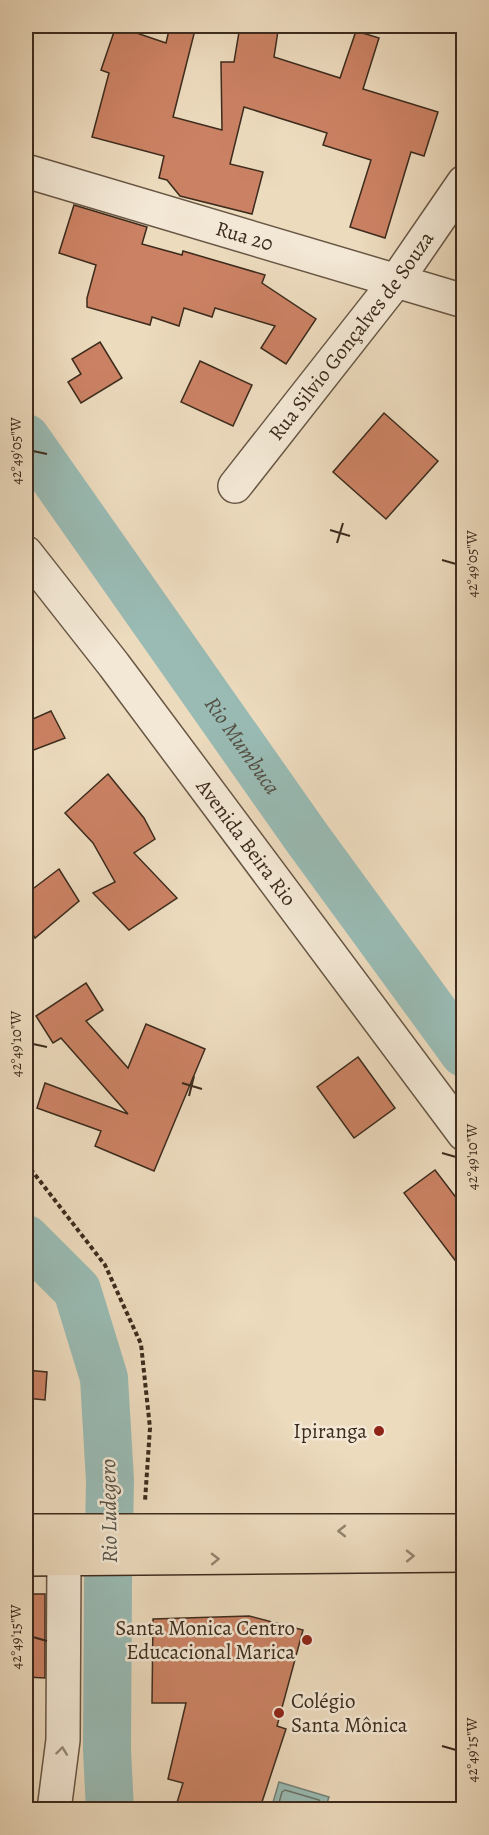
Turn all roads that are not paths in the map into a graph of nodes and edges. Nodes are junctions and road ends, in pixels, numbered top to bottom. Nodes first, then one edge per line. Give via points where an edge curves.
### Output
1 (26, 171) edge
2 (464, 182) edge
3 (396, 281) junction
4 (464, 301) edge
5 (235, 486) dead end
6 (26, 553) edge
7 (464, 1134) edge
8 (26, 1531) edge
9 (464, 1531) edge
10 (153, 1540) junction
11 (75, 1549) junction
12 (464, 1555) edge
13 (26, 1559) edge
14 (54, 1809) edge

1 - 3 street, Rua 20
2 - 3 street, Rua Silvio Gonçalves de Souza
3 - 4 street, Rua 20
3 - 5 street, Rua Silvio Gonçalves de Souza
6 - 7 street, Avenida Beira Rio
8 - 11 main road
9 -> 10 main road
10 - 11 main road
10 -> 12 main road
11 - 13 main road
14 -> 11 street via 63,1740

